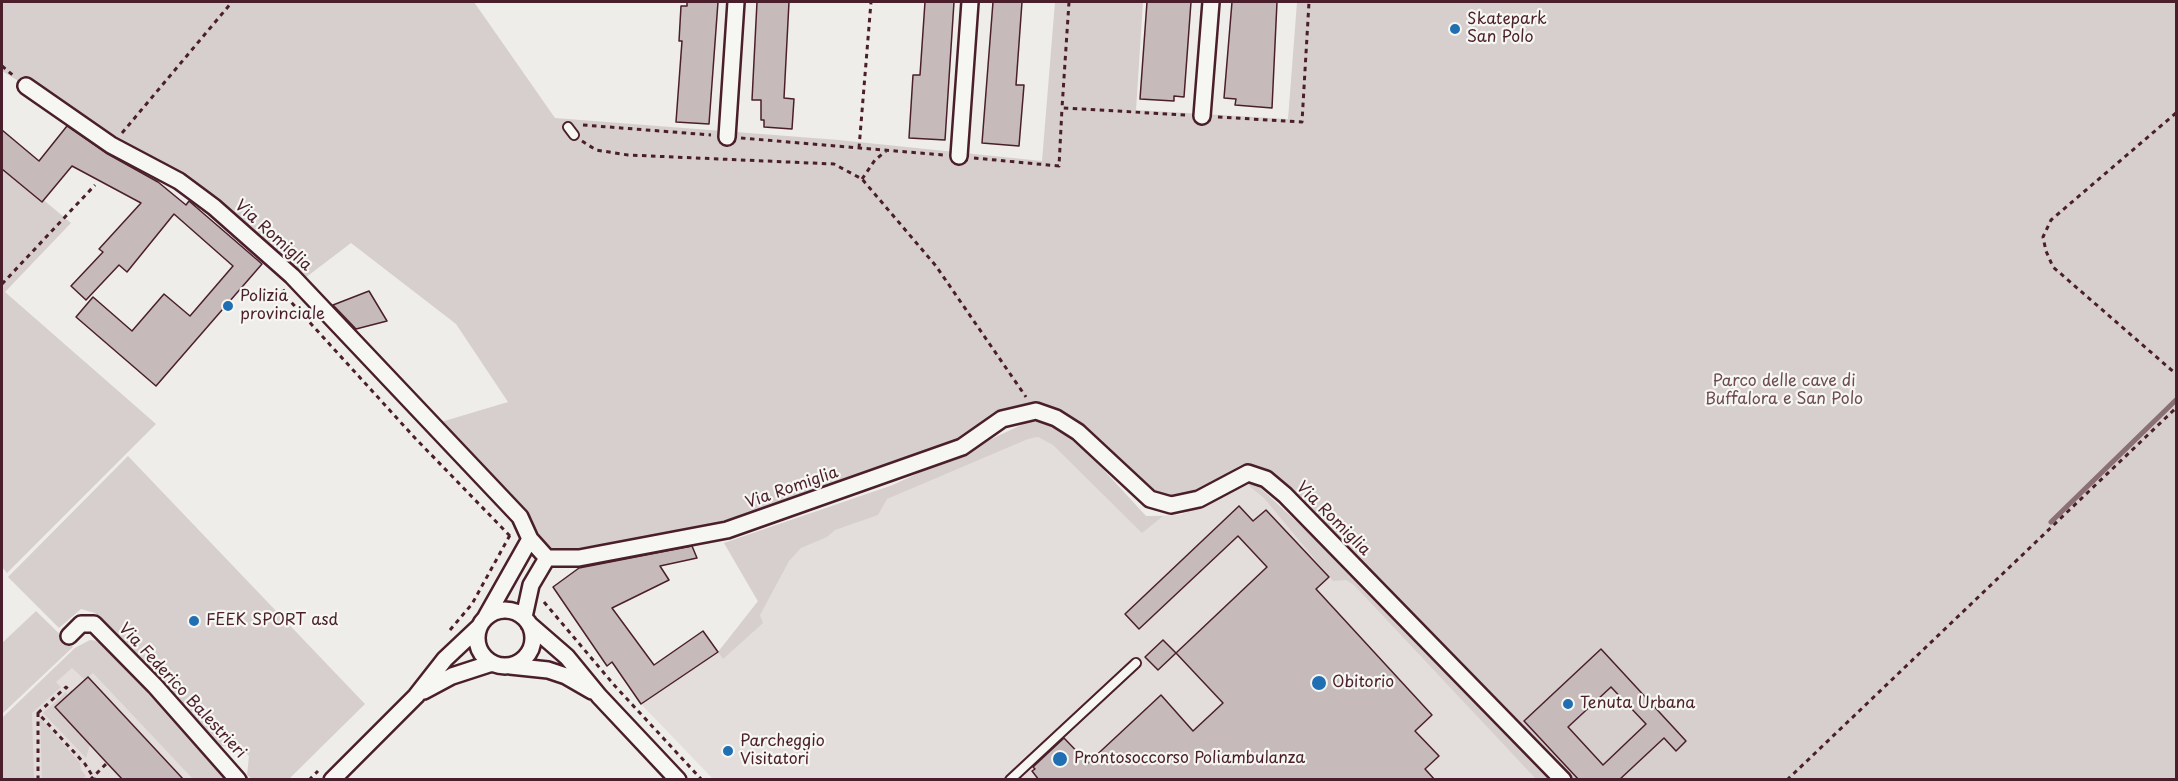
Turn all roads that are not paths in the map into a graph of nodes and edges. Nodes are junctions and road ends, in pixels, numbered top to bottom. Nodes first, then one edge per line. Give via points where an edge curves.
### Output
1 (736, 2) edge
2 (970, 2) edge
3 (1211, 2) edge
4 (26, 86) dead end
5 (1202, 116) dead end
6 (568, 126) dead end
7 (574, 135) road end
8 (727, 136) road end
9 (958, 156) road end
10 (530, 539) junction
11 (547, 558) junction
12 (527, 621) junction
13 (482, 622) junction
14 (69, 636) dead end
15 (492, 663) junction
16 (1136, 663) dead end
17 (509, 666) junction
18 (416, 696) junction
19 (599, 696) junction
20 (238, 780) edge
21 (332, 780) edge
22 (678, 780) edge
23 (1010, 780) edge
24 (1563, 780) edge

1 - 8 street
2 - 9 street
3 - 5 street
4 - 10 street, Via Romiglia via 111,145 179,181 296,280 520,517
6 - 7 lane
10 - 11 street, Via Romiglia
10 - 13 street
11 - 12 street via 531,585
11 - 24 street, Via Romiglia via 579,558 727,530 962,447 1002,419 1036,411 1078,432 1150,499 1171,505 1198,499 1248,473 1266,479
12 - 13 street via 509,610 501,610
12 - 17 street via 530,650
12 - 19 street via 567,657
13 - 15 street via 477,644
13 - 18 street
14 - 20 street, Via Federico Balestrieri via 81,624 94,624
15 - 17 street
15 - 18 street via 452,676
16 - 23 lane
17 - 19 street via 538,668 566,676
18 - 21 street
19 - 22 street

